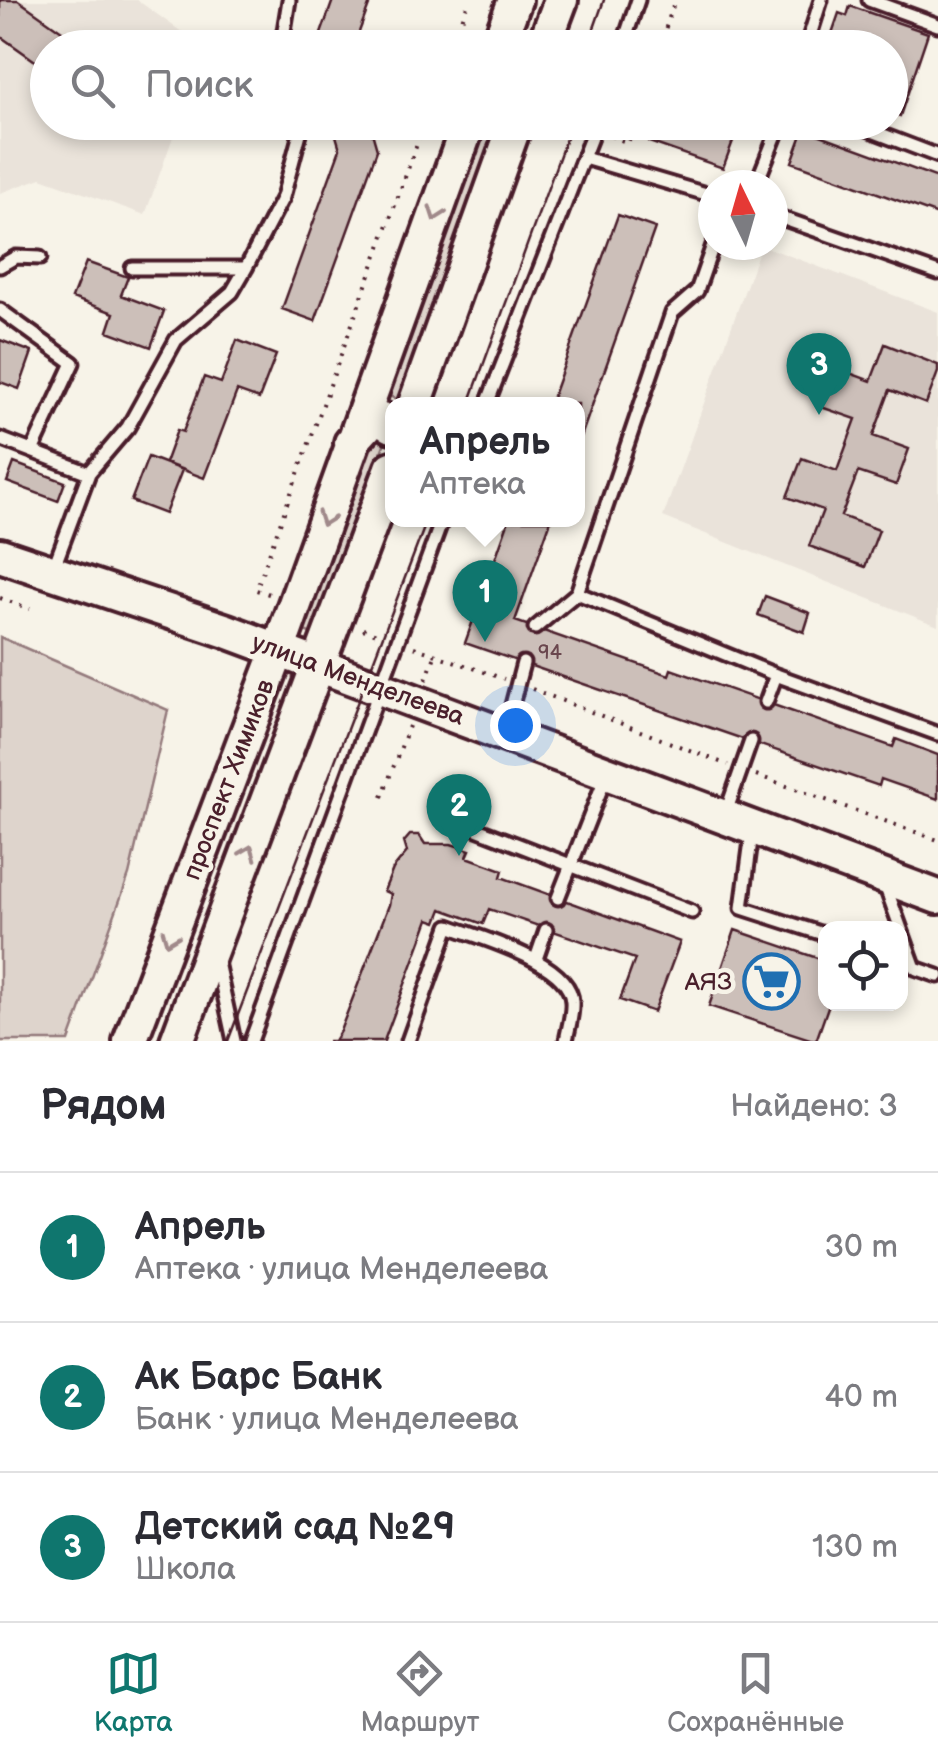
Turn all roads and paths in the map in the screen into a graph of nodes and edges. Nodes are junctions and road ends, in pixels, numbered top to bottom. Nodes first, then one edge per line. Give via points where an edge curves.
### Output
1 (289, 0) edge
2 (468, 0) edge
3 (515, 0) edge
4 (561, 0) edge
5 (638, 0) edge
6 (675, 0) edge
7 (821, 0) edge
8 (869, 0) edge
9 (938, 25) edge
10 (285, 30) edge
11 (458, 30) edge
12 (504, 30) edge
13 (550, 30) edge
14 (628, 30) edge
15 (666, 30) edge
16 (812, 30) edge
17 (298, 140) edge
18 (418, 140) edge
19 (463, 140) edge
20 (510, 140) edge
21 (590, 140) edge
22 (629, 140) edge
23 (774, 140) edge
24 (896, 140) edge
25 (628, 143) dead end
26 (938, 156) edge
27 (584, 158) junction
28 (762, 170) edge
29 (698, 192) edge
30 (788, 220) edge
31 (40, 258) dead end
32 (708, 260) edge
33 (0, 266) edge
34 (132, 268) dead end
35 (246, 268) junction
36 (938, 273) edge
37 (0, 310) edge
38 (418, 397) edge
39 (490, 397) edge
40 (385, 420) edge
41 (0, 439) edge
42 (352, 443) junction
43 (33, 449) junction
44 (89, 473) junction
45 (385, 487) edge
46 (439, 527) edge
47 (0, 555) edge
48 (52, 572) junction
49 (256, 590) dead end
50 (577, 592) junction
51 (0, 598) edge
52 (30, 609) dead end
53 (535, 628) dead end
54 (373, 632) dead end
55 (398, 642) junction
56 (278, 650) junction
57 (522, 664) dead end
58 (319, 666) junction
59 (776, 675) junction
60 (516, 683) junction
61 (381, 689) junction
62 (766, 702) dead end
63 (505, 734) junction
64 (938, 734) edge
65 (752, 741) dead end
66 (741, 770) junction
67 (606, 776) junction
68 (438, 814) dead end
69 (738, 824) junction
70 (938, 840) edge
71 (572, 863) junction
72 (882, 877) junction
73 (937, 892) edge
74 (558, 898) dead end
75 (692, 912) dead end
76 (546, 930) dead end
77 (818, 932) edge
78 (214, 946) junction
79 (536, 959) junction
80 (938, 976) edge
81 (130, 1041) edge
82 (177, 1041) edge
83 (234, 1041) edge
84 (251, 1041) edge
85 (408, 1041) edge
86 (566, 1041) edge

1 - 10 lane
2 - 11 path
3 - 12 main road
4 - 13 main road
5 - 14 lane
6 - 15 path
7 - 16 lane
8 - 9 lane
17 - 35 lane via 283,198
18 - 49 path
19 -> 42 main road, проспект Химиков
20 - 38 main road
21 - 27 lane
22 - 25 path
23 - 28 lane
24 - 26 lane
27 - 29 lane
27 - 39 lane
30 - 36 lane
31 - 33 lane via 16,257
32 - 50 lane via 697,291 672,313
34 - 35 lane
35 - 44 lane via 232,292 176,340 128,427
37 - 43 lane via 72,363
40 - 42 main road via 372,420
41 - 43 lane
42 -> 56 main road, проспект Химиков
43 - 44 lane
44 - 48 lane
45 - 58 main road, проспект Химиков
46 - 55 lane
47 - 48 main road, улица Менделеева
48 - 56 main road, улица Менделеева
50 - 53 lane
50 - 59 lane
51 - 52 path
54 - 55 path
55 - 60 path
55 - 61 lane
56 - 58 main road, улица Менделеева
56 -> 81 main road, проспект Химиков
57 - 60 lane
58 - 61 main road, улица Менделеева
78 -> 58 main road, проспект Химиков
59 - 62 lane
59 - 64 lane
60 - 63 lane
60 - 66 path
61 - 63 main road, улица Менделеева
61 - 84 lane
63 - 67 main road, улица Менделеева
65 - 66 lane
66 - 69 lane
66 - 70 path
67 - 69 main road, улица Менделеева
67 - 71 lane
68 - 71 lane
69 - 72 main road, улица Менделеева
69 - 77 lane via 742,908
71 - 74 lane
71 - 75 lane
72 - 73 main road, улица Менделеева
72 - 80 lane via 915,968
76 - 79 lane
78 - 82 main road, проспект Химиков
78 - 83 lane
79 - 85 lane via 450,926
79 - 86 lane via 573,999

